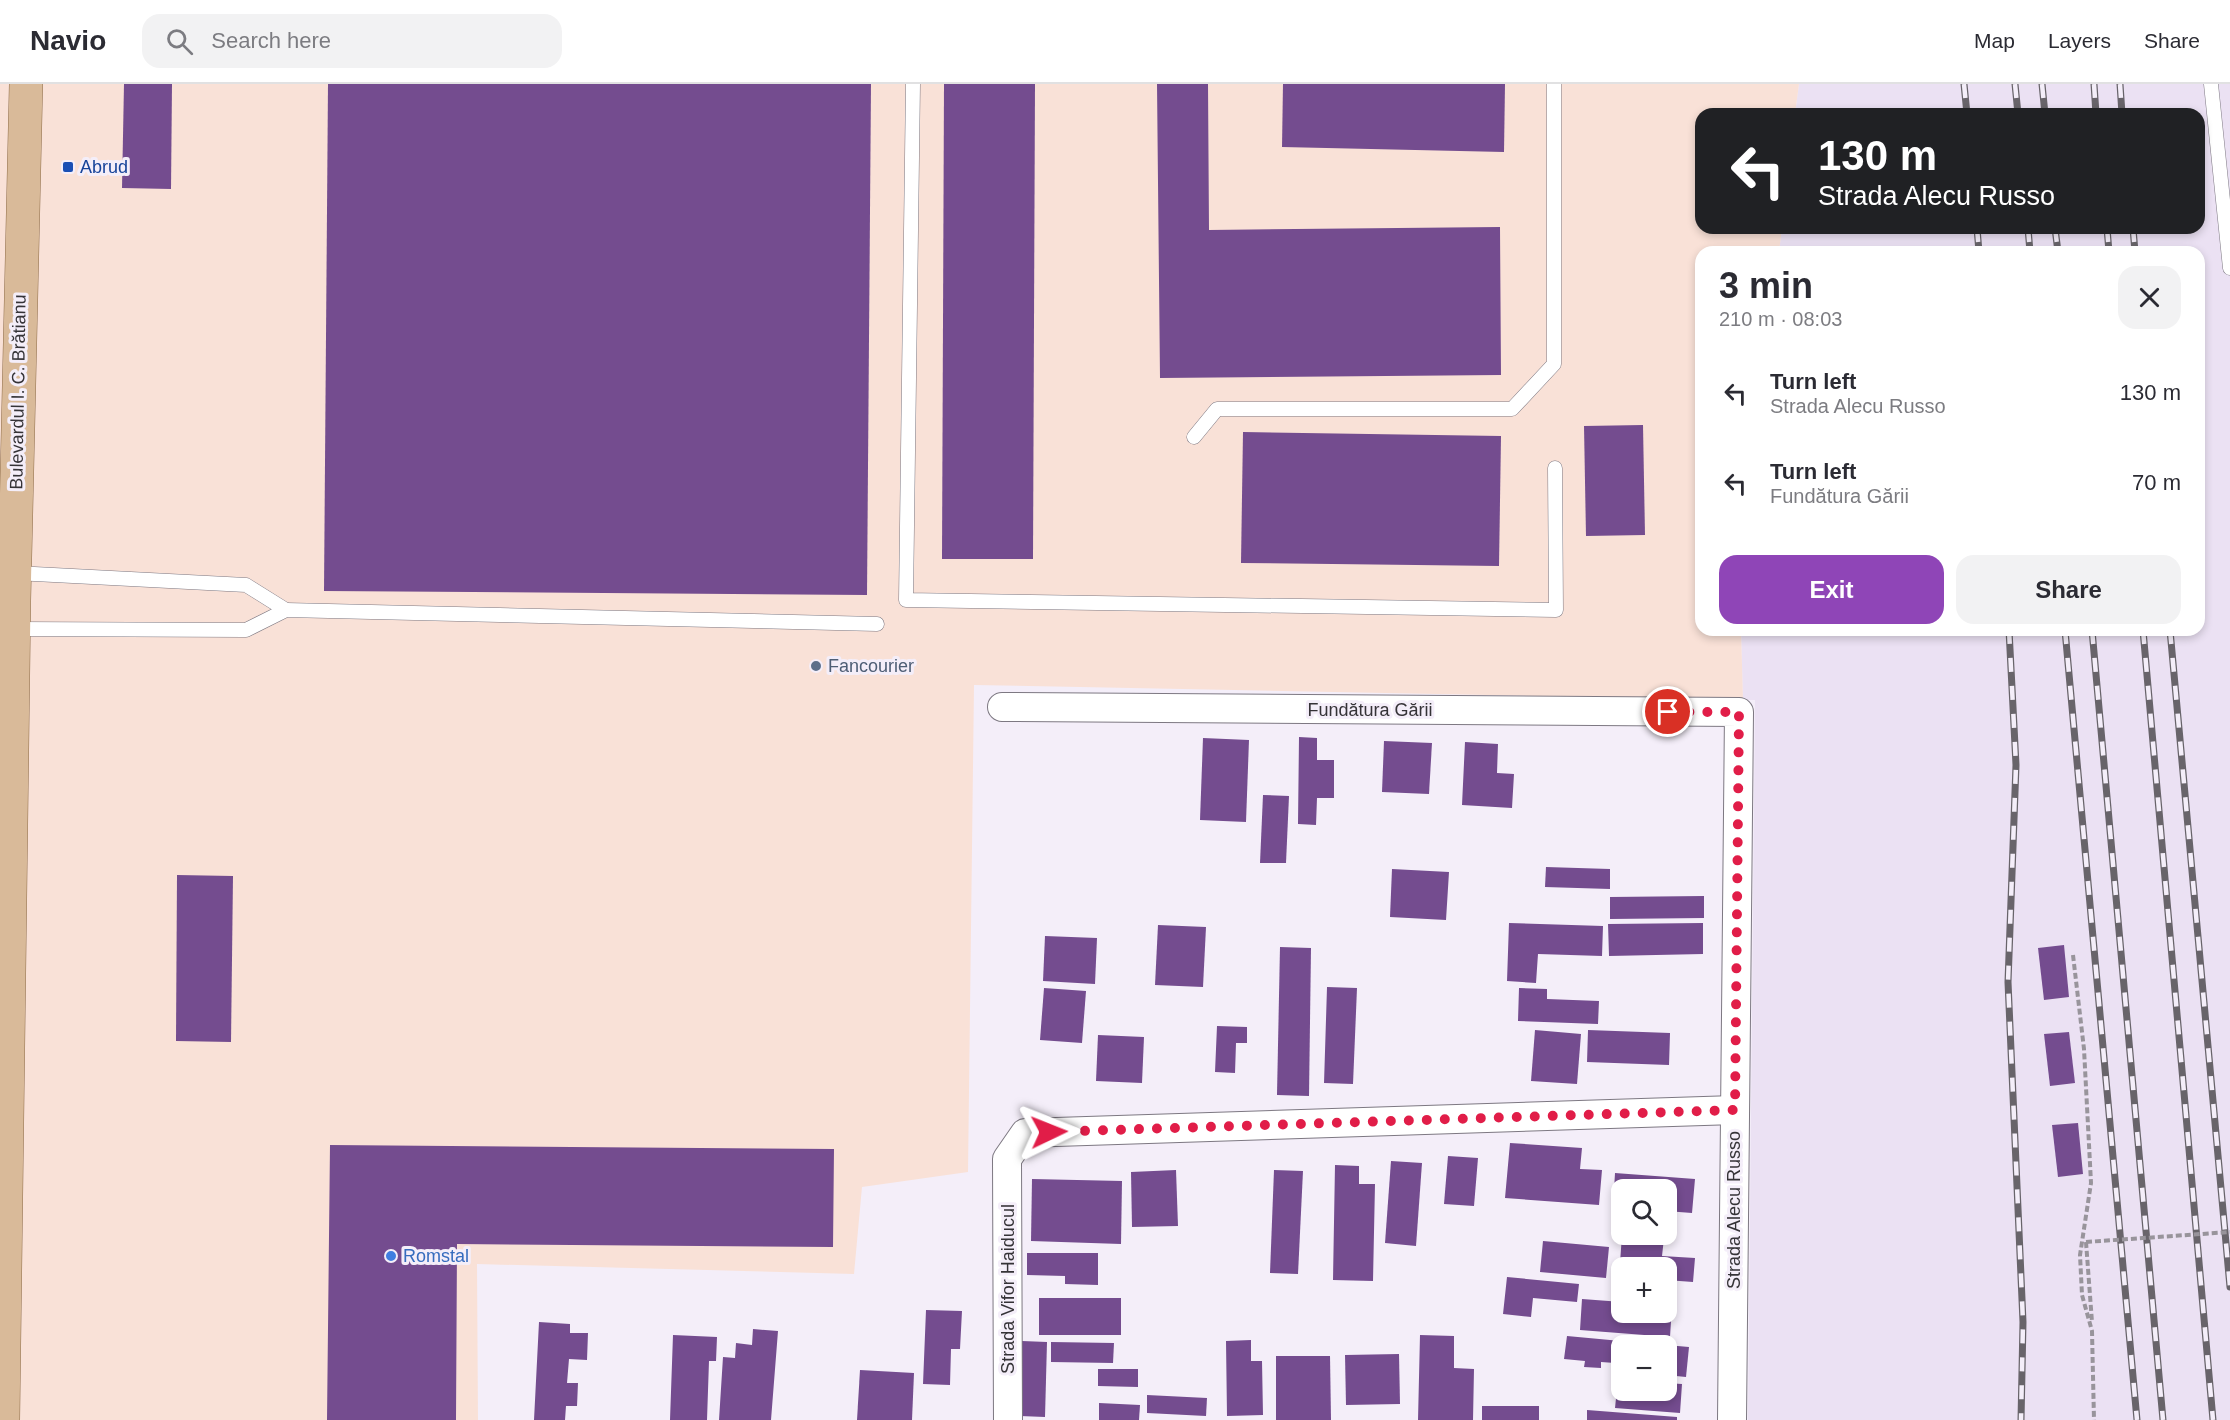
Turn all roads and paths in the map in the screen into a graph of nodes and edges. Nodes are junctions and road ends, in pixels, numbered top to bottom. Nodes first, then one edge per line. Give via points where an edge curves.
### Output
1 (26, 84) edge
2 (913, 84) edge
3 (1554, 84) edge
4 (2211, 84) edge
5 (2230, 268) edge
6 (9, 355) edge
7 (1194, 437) dead end
8 (1555, 468) dead end
9 (11, 600) edge
10 (286, 610) junction
11 (877, 624) dead end
12 (1002, 707) dead end
13 (1739, 712) joint
14 (2073, 955) dead end
15 (5, 987) edge
16 (1735, 1110) junction
17 (2230, 1233) edge
18 (2, 1255) edge
19 (2092, 1331) junction
20 (3, 1420) edge
21 (1008, 1420) edge
22 (1732, 1420) edge
23 (2094, 1420) edge

1 - 6 main road, Bulevardul I. C. Brătianu
2 - 8 lane via 906,600 1556,610
3 - 7 lane via 1554,364 1512,410 1217,409
4 - 5 lane
6 - 9 main road, Bulevardul I. C. Brătianu
9 - 10 lane via 246,630
9 - 10 lane via 246,585
9 - 15 main road, Bulevardul I. C. Brătianu
10 - 11 lane
12 - 13 street, Fundătura Gării
13 - 16 street, Strada Alecu Russo
14 - 19 path via 2084,1049 2091,1183 2080,1255 2082,1295
15 - 18 main road, Bulevardul I. C. Brătianu
16 - 21 street, Strada Vifor Haiducul via 1025,1133 1007,1159
16 - 22 street, Strada Alecu Russo
17 - 19 path, bridge via 2086,1242
18 - 20 main road, Bulevardul I. C. Brătianu
19 - 23 path

